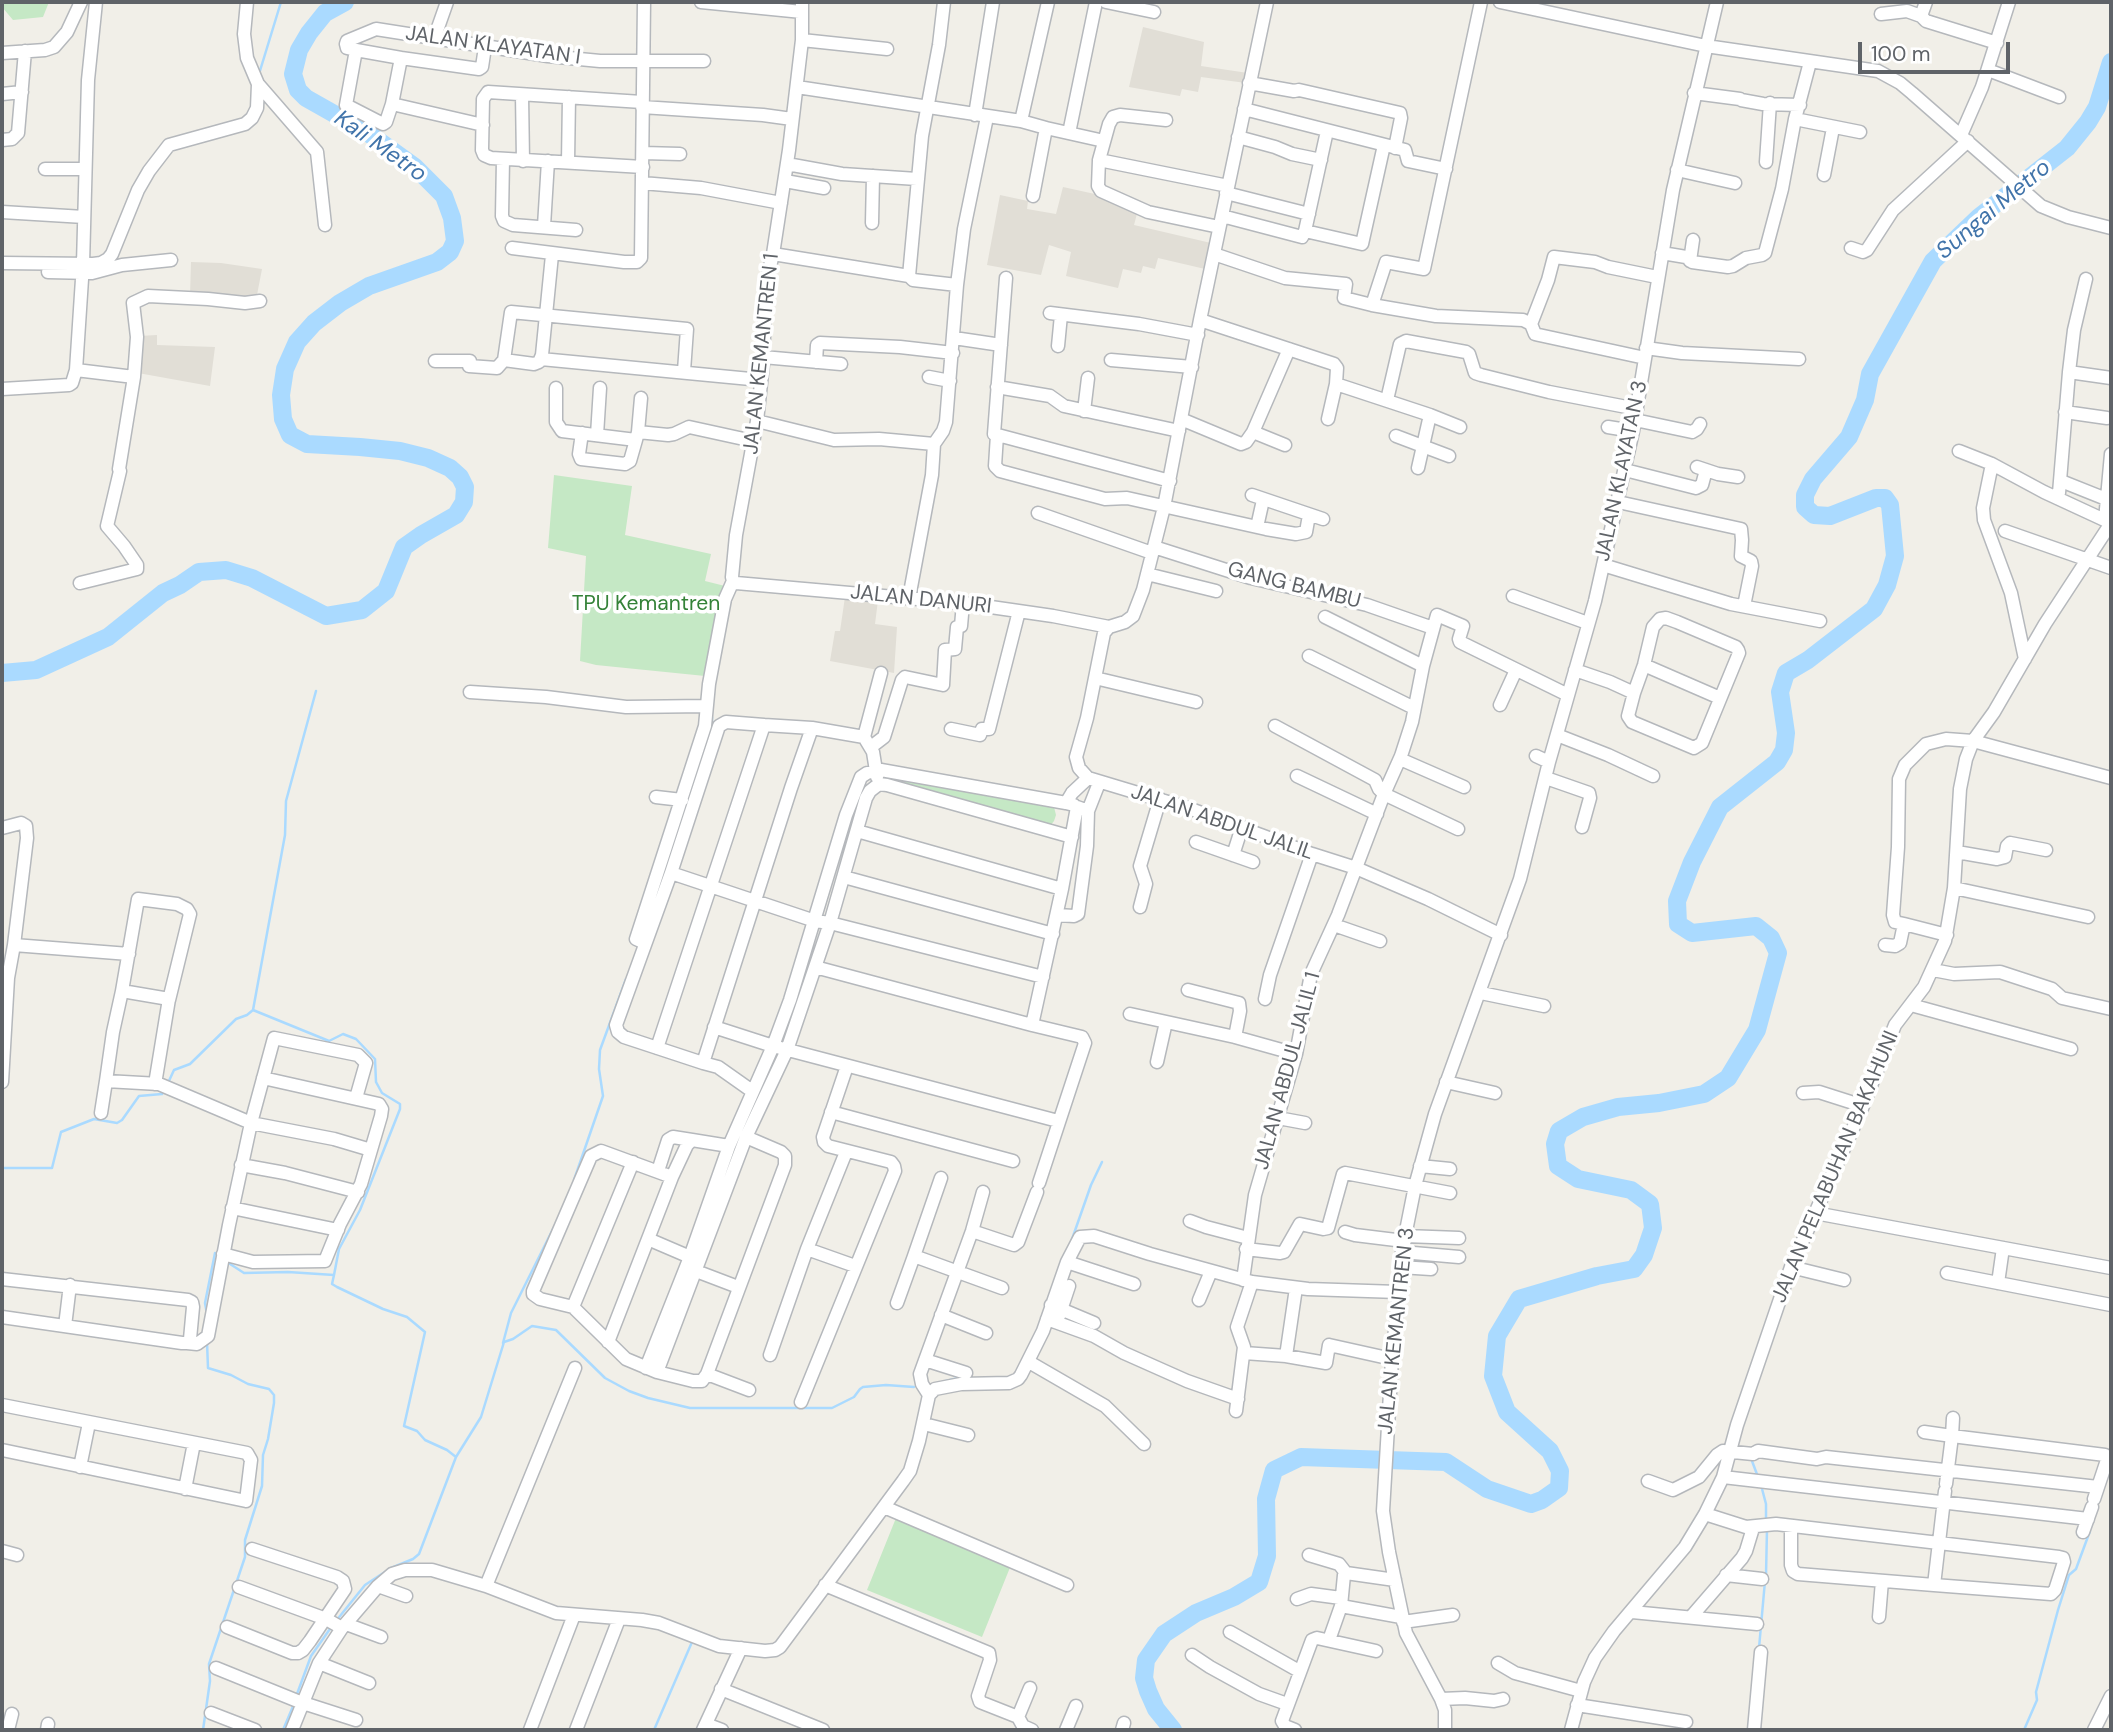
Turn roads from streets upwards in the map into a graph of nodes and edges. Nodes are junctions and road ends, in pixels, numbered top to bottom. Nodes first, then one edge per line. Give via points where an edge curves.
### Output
1 (82, 2) edge
2 (96, 2) edge
3 (247, 2) edge
4 (447, 2) edge
5 (644, 2) edge
6 (701, 2) edge
7 (944, 2) edge
8 (993, 2) edge
9 (1048, 2) edge
10 (1096, 2) edge
11 (1106, 2) edge
12 (1267, 2) edge
13 (1481, 2) edge
14 (1502, 2) edge
15 (1717, 2) edge
16 (1926, 2) edge
17 (2009, 2) edge
18 (802, 7) edge
19 (1154, 12) dead end
20 (1881, 14) dead end
21 (1921, 16) junction
22 (434, 39) junction
23 (802, 40) junction
24 (1997, 43) junction
25 (351, 45) junction
26 (1706, 46) junction
27 (485, 47) junction
28 (887, 48) dead end
29 (24, 51) junction
30 (2, 53) edge
31 (401, 58) junction
32 (642, 61) junction
33 (704, 61) dead end
34 (1810, 62) junction
35 (1988, 70) junction
36 (1249, 83) junction
37 (258, 84) junction
38 (797, 87) junction
39 (22, 92) junction
40 (1695, 93) junction
41 (2, 94) edge
42 (522, 95) junction
43 (569, 97) junction
44 (2059, 97) dead end
45 (1770, 103) junction
46 (392, 104) junction
47 (642, 104) junction
48 (1800, 105) junction
49 (927, 108) junction
50 (1244, 109) junction
51 (981, 116) junction
52 (1795, 118) junction
53 (792, 119) junction
54 (1166, 120) dead end
55 (1021, 121) junction
56 (482, 125) junction
57 (1046, 128) junction
58 (1833, 128) junction
59 (1327, 131) junction
60 (1860, 132) dead end
61 (1069, 133) junction
62 (1238, 137) junction
63 (1964, 138) junction
64 (2, 140) edge
65 (1104, 141) junction
66 (1390, 146) junction
67 (643, 153) junction
68 (680, 154) dead end
69 (503, 159) junction
70 (1099, 160) junction
71 (1321, 160) junction
72 (523, 161) junction
73 (548, 161) junction
74 (568, 162) junction
75 (1766, 162) dead end
76 (787, 164) junction
77 (643, 167) junction
78 (45, 169) dead end
79 (84, 169) junction
80 (1446, 169) junction
81 (1677, 170) junction
82 (1824, 175) dead end
83 (873, 176) junction
84 (917, 179) junction
85 (785, 181) junction
86 (642, 183) junction
87 (1735, 183) dead end
88 (824, 188) dead end
89 (1227, 189) junction
90 (1033, 196) dead end
91 (781, 203) junction
92 (2, 212) edge
93 (1309, 214) junction
94 (84, 217) junction
95 (1221, 222) junction
96 (872, 223) dead end
97 (325, 225) dead end
98 (544, 226) junction
99 (2111, 228) edge
100 (576, 230) dead end
101 (1305, 232) junction
102 (1693, 240) dead end
103 (512, 248) dead end
104 (1851, 248) dead end
105 (1662, 253) junction
106 (773, 254) junction
107 (1214, 254) junction
108 (552, 255) junction
109 (171, 260) dead end
110 (1690, 261) junction
111 (2, 263) edge
112 (82, 269) junction
113 (2, 270) edge
114 (909, 276) junction
115 (1657, 277) junction
116 (1006, 278) dead end
117 (2086, 279) dead end
118 (957, 285) junction
119 (260, 301) dead end
120 (1372, 305) junction
121 (546, 316) junction
122 (1200, 320) junction
123 (1531, 324) junction
124 (1198, 334) junction
125 (954, 338) junction
126 (1001, 345) junction
127 (1058, 346) dead end
128 (1289, 349) junction
129 (953, 353) junction
130 (1646, 353) junction
131 (763, 357) junction
132 (541, 359) junction
133 (1799, 359) dead end
134 (504, 360) junction
135 (1111, 360) dead end
136 (435, 361) dead end
137 (816, 362) junction
138 (841, 364) dead end
139 (1192, 367) junction
140 (76, 370) junction
141 (684, 371) junction
142 (2069, 372) junction
143 (134, 376) junction
144 (929, 377) dead end
145 (1088, 378) dead end
146 (2111, 378) edge
147 (761, 380) junction
148 (950, 381) junction
149 (1336, 384) junction
150 (998, 387) junction
151 (556, 388) dead end
152 (600, 388) dead end
153 (2, 389) edge
154 (641, 398) dead end
155 (1387, 400) junction
156 (1084, 411) junction
157 (2065, 412) junction
158 (1430, 415) junction
159 (2107, 418) dead end
160 (1328, 419) dead end
161 (1635, 420) junction
162 (757, 421) junction
163 (1700, 424) dead end
164 (1180, 425) junction
165 (1460, 427) dead end
166 (1608, 427) dead end
167 (1253, 432) junction
168 (582, 433) junction
169 (597, 435) junction
170 (997, 435) junction
171 (637, 436) junction
172 (1396, 436) dead end
173 (753, 441) junction
174 (934, 444) junction
175 (1285, 444) dead end
176 (1422, 444) junction
177 (1959, 451) dead end
178 (2111, 454) edge
179 (1449, 456) dead end
180 (1992, 464) junction
181 (1418, 468) dead end
182 (1625, 470) junction
183 (1738, 477) dead end
184 (1170, 481) junction
185 (2109, 500) edge
186 (1618, 502) junction
187 (1164, 507) junction
188 (1038, 513) dead end
189 (1309, 515) junction
190 (1323, 519) dead end
191 (2108, 522) edge
192 (1257, 527) junction
193 (2005, 531) dead end
194 (1153, 550) junction
195 (2088, 561) junction
196 (1603, 565) junction
197 (2111, 568) edge
198 (1147, 574) junction
199 (733, 581) junction
200 (80, 583) dead end
201 (1216, 591) dead end
202 (1513, 596) dead end
203 (909, 598) junction
204 (963, 603) junction
205 (1744, 606) junction
206 (1019, 611) junction
207 (1325, 617) dead end
208 (1582, 621) dead end
209 (1820, 621) dead end
210 (1109, 627) junction
211 (1433, 628) junction
212 (1309, 656) dead end
213 (2025, 659) junction
214 (1644, 665) junction
215 (1423, 666) junction
216 (1516, 670) junction
217 (1576, 670) junction
218 (881, 673) dead end
219 (1095, 678) junction
220 (470, 692) dead end
221 (1634, 694) junction
222 (1568, 695) junction
223 (1720, 698) junction
224 (1196, 702) dead end
225 (1500, 705) dead end
226 (706, 706) junction
227 (1414, 709) junction
228 (764, 725) junction
229 (1275, 726) dead end
230 (812, 728) junction
231 (951, 729) dead end
232 (1557, 735) junction
233 (1973, 740) junction
234 (868, 742) junction
235 (1536, 756) dead end
236 (1400, 760) junction
237 (1549, 762) junction
238 (874, 770) junction
239 (1297, 776) dead end
240 (1653, 776) dead end
241 (1546, 778) junction
242 (2111, 778) edge
243 (1093, 780) junction
244 (879, 784) junction
245 (1464, 786) dead end
246 (1384, 794) junction
247 (656, 797) dead end
248 (1160, 799) junction
249 (682, 800) junction
250 (1077, 807) junction
251 (1377, 814) junction
252 (1242, 827) junction
253 (1582, 827) dead end
254 (2, 828) edge
255 (1458, 829) dead end
256 (857, 831) junction
257 (1072, 837) junction
258 (1196, 842) dead end
259 (2046, 850) dead end
260 (1957, 852) junction
261 (1312, 854) junction
262 (1233, 855) junction
263 (1253, 862) dead end
264 (1356, 868) junction
265 (671, 873) junction
266 (844, 877) junction
267 (711, 887) junction
268 (1954, 888) junction
269 (1062, 889) junction
270 (755, 903) junction
271 (1140, 907) dead end
272 (1057, 915) junction
273 (2088, 916) dead end
274 (815, 921) junction
275 (830, 923) junction
276 (1904, 924) junction
277 (1334, 925) junction
278 (1053, 934) junction
279 (1501, 935) junction
280 (1947, 935) junction
281 (1380, 941) dead end
282 (642, 942) junction
283 (14, 945) junction
284 (1885, 945) dead end
285 (129, 954) junction
286 (815, 967) junction
287 (1933, 970) junction
288 (1043, 977) junction
289 (5, 978) edge
290 (1188, 990) dead end
291 (122, 991) junction
292 (1480, 993) junction
293 (1265, 999) dead end
294 (169, 1000) junction
295 (796, 1002) junction
296 (1911, 1005) junction
297 (1544, 1006) dead end
298 (2111, 1009) edge
299 (1130, 1014) dead end
300 (1166, 1022) junction
301 (1032, 1025) junction
302 (715, 1027) junction
303 (1236, 1037) junction
304 (773, 1046) junction
305 (657, 1048) junction
306 (2071, 1049) dead end
307 (787, 1050) junction
308 (1296, 1054) junction
309 (1157, 1062) dead end
310 (702, 1063) junction
311 (847, 1066) junction
312 (262, 1078) junction
313 (106, 1081) junction
314 (2, 1082) edge
315 (1446, 1082) junction
316 (155, 1084) junction
317 (752, 1091) junction
318 (1495, 1093) dead end
319 (1803, 1093) dead end
320 (356, 1098) junction
321 (1863, 1106) junction
322 (831, 1112) junction
323 (102, 1113) dead end
324 (1278, 1118) junction
325 (1058, 1121) junction
326 (251, 1123) junction
327 (1305, 1123) dead end
328 (745, 1128) junction
329 (692, 1140) junction
330 (729, 1146) junction
331 (372, 1150) junction
332 (846, 1152) junction
333 (1013, 1161) dead end
334 (633, 1162) junction
335 (241, 1165) junction
336 (1420, 1166) junction
337 (1450, 1169) dead end
338 (658, 1171) junction
339 (672, 1177) junction
340 (941, 1178) dead end
341 (1415, 1186) junction
342 (358, 1192) junction
343 (984, 1192) dead end
344 (1450, 1193) dead end
345 (232, 1208) junction
346 (1815, 1213) junction
347 (1190, 1221) dead end
348 (338, 1230) junction
349 (972, 1231) junction
350 (1345, 1232) dead end
351 (1459, 1238) dead end
352 (648, 1239) junction
353 (1247, 1243) junction
354 (1404, 1243) junction
355 (2003, 1248) junction
356 (807, 1249) junction
357 (223, 1254) junction
358 (914, 1256) junction
359 (1459, 1257) dead end
360 (1068, 1262) junction
361 (695, 1263) junction
362 (855, 1266) junction
363 (1400, 1267) junction
364 (1791, 1267) junction
365 (2111, 1268) edge
366 (1431, 1269) dead end
367 (1211, 1271) junction
368 (956, 1272) junction
369 (1947, 1272) dead end
370 (2, 1279) edge
371 (1844, 1280) dead end
372 (1247, 1281) junction
373 (1998, 1283) junction
374 (1134, 1284) dead end
375 (70, 1285) junction
376 (1069, 1286) dead end
377 (738, 1287) junction
378 (1002, 1288) dead end
379 (1296, 1288) junction
380 (1398, 1292) junction
381 (1199, 1300) dead end
382 (897, 1303) dead end
383 (2111, 1305) edge
384 (573, 1307) junction
385 (1054, 1313) junction
386 (941, 1315) junction
387 (2, 1317) edge
388 (1094, 1323) dead end
389 (65, 1326) junction
390 (986, 1333) dead end
391 (608, 1342) junction
392 (187, 1343) junction
393 (1244, 1353) junction
394 (770, 1355) dead end
395 (1286, 1356) junction
396 (1392, 1359) junction
397 (925, 1360) junction
398 (1029, 1362) junction
399 (575, 1368) dead end
400 (651, 1370) junction
401 (965, 1373) dead end
402 (707, 1374) junction
403 (749, 1390) dead end
404 (929, 1395) junction
405 (801, 1402) dead end
406 (2, 1405) edge
407 (1953, 1418) dead end
408 (89, 1423) junction
409 (923, 1424) junction
410 (1924, 1432) dead end
411 (968, 1435) dead end
412 (1952, 1436) junction
413 (194, 1443) junction
414 (1144, 1444) dead end
415 (2, 1450) edge
416 (1730, 1451) junction
417 (80, 1467) junction
418 (1723, 1477) junction
419 (1648, 1481) dead end
420 (1946, 1487) junction
421 (185, 1489) junction
422 (2093, 1503) junction
423 (884, 1507) junction
424 (1705, 1514) junction
425 (1791, 1526) junction
426 (1753, 1528) junction
427 (2083, 1532) dead end
428 (1938, 1542) junction
429 (252, 1549) dead end
430 (2, 1551) edge
431 (17, 1555) dead end
432 (1309, 1555) dead end
433 (1346, 1573) junction
434 (1726, 1575) junction
435 (1762, 1579) dead end
436 (1395, 1580) junction
437 (1882, 1581) junction
438 (825, 1585) junction
439 (1067, 1585) dead end
440 (1934, 1585) junction
441 (377, 1586) junction
442 (486, 1586) junction
443 (239, 1587) dead end
444 (406, 1596) dead end
445 (1297, 1598) dead end
446 (1341, 1602) junction
447 (1632, 1612) junction
448 (575, 1615) junction
449 (1453, 1615) dead end
450 (1691, 1617) junction
451 (1879, 1617) dead end
452 (619, 1619) junction
453 (1402, 1619) junction
454 (337, 1624) junction
455 (1757, 1624) dead end
456 (227, 1627) dead end
457 (1230, 1632) dead end
458 (381, 1637) dead end
459 (1329, 1640) junction
460 (741, 1648) junction
461 (1377, 1651) dead end
462 (1760, 1652) dead end
463 (1192, 1655) dead end
464 (319, 1663) junction
465 (1498, 1663) dead end
466 (216, 1668) dead end
467 (1299, 1671) junction
468 (369, 1683) dead end
469 (1030, 1688) dead end
470 (721, 1689) junction
471 (1581, 1691) junction
472 (2111, 1696) edge
473 (1441, 1699) junction
474 (1503, 1699) dead end
475 (298, 1701) junction
476 (1287, 1704) junction
477 (1076, 1706) dead end
478 (1577, 1706) junction
479 (211, 1713) dead end
480 (12, 1714) dead end
481 (1018, 1717) junction
482 (356, 1720) dead end
483 (1686, 1722) dead end
484 (704, 1727) edge
485 (8, 1730) edge
486 (255, 1730) edge
487 (292, 1730) edge
488 (530, 1730) edge
489 (576, 1730) edge
490 (722, 1730) edge
491 (823, 1730) edge
492 (1032, 1730) edge
493 (1066, 1730) edge
494 (1295, 1730) edge
495 (1445, 1730) edge
496 (1571, 1730) edge
497 (1754, 1730) edge
498 (2094, 1730) edge

1 - 29 street via 60,42 50,49
2 - 79 street
3 - 37 street via 244,39
4 - 22 street
5 - 32 street
6 - 18 street
7 - 49 street
8 - 51 street
9 - 55 street
10 - 61 street
11 - 19 street
12 - 36 street
13 - 80 street
14 - 26 street
15 - 26 street, JALAN KLAYATAN 3
16 - 21 street
17 - 24 street
18 - 23 street, JALAN KEMANTREN 1
20 - 21 street via 1907,11
21 - 24 street
22 - 25 street, JALAN KLAYATAN I via 376,29
22 - 27 street, JALAN KLAYATAN I
23 - 28 street
23 - 38 street, JALAN KEMANTREN 1
24 - 35 street
25 - 31 street
25 - 46 street via 346,105 383,124
26 - 34 street
26 - 40 street, JALAN KLAYATAN 3
27 - 31 street via 479,69
27 - 32 street, JALAN KLAYATAN I via 600,61
29 - 30 street
29 - 39 street
31 - 46 street
32 - 33 street, JALAN KLAYATAN I
32 - 47 street
34 - 48 street
34 - 63 street via 1885,74
35 - 44 street
35 - 63 street
36 - 50 street
36 - 66 street via 1399,113
37 - 97 street via 317,152
37 - 112 street via 257,108 245,124 169,145 138,190 112,254
38 - 49 street
38 - 53 street, JALAN KEMANTREN 1
39 - 41 street
39 - 64 street via 18,130 15,137
40 - 45 street
40 - 81 street, JALAN KLAYATAN 3
42 - 43 street
42 - 56 street via 485,93
42 - 72 street
43 - 47 street
43 - 74 street
45 - 48 street
45 - 75 street
46 - 56 street
47 - 53 street
47 - 67 street
48 - 52 street
49 - 51 street
49 - 84 street
50 - 59 street
50 - 62 street
51 - 55 street
51 - 118 street
52 - 58 street
52 - 110 street via 1765,253 1728,267
53 - 76 street, JALAN KEMANTREN 1
54 - 65 street via 1116,115
55 - 57 street
56 - 69 street via 483,153 487,158
57 - 61 street
57 - 90 street
58 - 60 street
58 - 82 street
59 - 66 street
59 - 71 street
61 - 65 street
62 - 71 street
62 - 89 street
63 - 99 street via 2035,201 2068,217
63 - 104 street via 1894,210 1867,250
65 - 70 street
66 - 80 street via 1407,152 1408,161
66 - 101 street via 1362,244
67 - 68 street
67 - 77 street
69 - 72 street
69 - 98 street via 504,221
70 - 89 street
70 - 95 street via 1101,191 1148,212
71 - 93 street
72 - 73 street
73 - 74 street
73 - 98 street
74 - 77 street
76 - 83 street
76 - 85 street, JALAN KEMANTREN 1
77 - 86 street
78 - 79 street
79 - 94 street
80 - 120 street via 1424,269 1386,262
81 - 87 street
81 - 105 street, JALAN KLAYATAN 3
83 - 84 street
83 - 96 street
84 - 114 street
85 - 88 street
85 - 91 street, JALAN KEMANTREN 1
86 - 91 street
86 - 108 street via 641,258 637,262
89 - 93 street
89 - 95 street
91 - 106 street, JALAN KEMANTREN 1
92 - 94 street
93 - 101 street
94 - 112 street
95 - 101 street via 1302,237
95 - 107 street
98 - 100 street
102 - 110 street
103 - 108 street
105 - 110 street
105 - 115 street, JALAN KLAYATAN 3
106 - 114 street
106 - 131 street, JALAN KEMANTREN 1 via 766,283
107 - 120 street via 1285,278 1346,284 1344,298
107 - 122 street
108 - 121 street
109 - 112 street
111 - 112 street
112 - 113 street
112 - 140 street
114 - 118 street
115 - 123 street via 1554,257
115 - 130 street, JALAN KLAYATAN 3
116 - 126 street
117 - 142 street
118 - 125 street
119 - 143 street via 148,296 135,301
120 - 123 street
121 - 132 street
121 - 134 street via 510,313
121 - 141 street via 687,329
122 - 124 street
122 - 128 street
123 - 130 street via 1535,334
124 - 127 street via 1056,314
124 - 139 street
125 - 126 street
125 - 129 street
126 - 150 street
128 - 149 street via 1334,364
128 - 167 street
129 - 137 street via 820,343
129 - 148 street
130 - 133 street
130 - 161 street, JALAN KLAYATAN 3
131 - 137 street
131 - 147 street, JALAN KEMANTREN 1
132 - 134 street via 534,364
132 - 141 street
134 - 136 street via 498,368
135 - 139 street
137 - 138 street
139 - 164 street
140 - 143 street
140 - 153 street via 69,385
141 - 147 street
142 - 146 street
142 - 157 street
143 - 200 street via 107,526 137,569
144 - 148 street
145 - 156 street
147 - 162 street, JALAN KEMANTREN 1
148 - 174 street via 946,422
149 - 155 street
149 - 160 street
150 - 156 street via 1050,396
150 - 170 street via 993,432
151 - 168 street via 559,429
152 - 169 street
154 - 171 street
155 - 158 street
155 - 161 street via 1400,344 1406,341 1466,352 1475,373
156 - 164 street
157 - 159 street
157 - 185 street via 2060,487
158 - 165 street
158 - 176 street
161 - 163 street via 1692,432
161 - 166 street
161 - 182 street, JALAN KLAYATAN 3
162 - 173 street, JALAN KEMANTREN 1
162 - 174 street via 834,440
164 - 167 street via 1241,444
164 - 184 street
167 - 175 street
168 - 169 street
168 - 171 street via 581,459 628,464
169 - 171 street
170 - 184 street
170 - 187 street via 995,466 1005,474 1105,499 1127,498
171 - 173 street via 674,434 689,427
172 - 176 street
173 - 199 street, JALAN KEMANTREN 1 via 736,535
174 - 203 street
176 - 179 street
176 - 181 street
177 - 180 street
178 - 185 street
180 - 191 street
180 - 213 street via 1984,520 2011,593
182 - 183 street via 1696,488 1702,485 1702,468
182 - 186 street, JALAN KLAYATAN 3
184 - 187 street
185 - 191 street
186 - 196 street, JALAN KLAYATAN 3
186 - 205 street via 1741,529 1741,556 1752,566
187 - 192 street
187 - 194 street
188 - 194 street, GANG BAMBU
189 - 190 street
189 - 192 street via 1306,532 1301,534
189 - 192 street via 1257,498
191 - 195 street, JALAN PELABUHAN BAKAHUNI
193 - 195 street
194 - 198 street
194 - 211 street, GANG BAMBU via 1367,605
195 - 197 street
195 - 213 street, JALAN PELABUHAN BAKAHUNI
196 - 205 street
196 - 217 street, JALAN KLAYATAN 3
198 - 201 street
198 - 210 street via 1133,616
199 - 203 street, JALAN DANURI
199 - 226 street, JALAN KEMANTREN 1 via 725,599
202 - 208 street
203 - 204 street, JALAN DANURI
204 - 206 street, JALAN DANURI
204 - 234 street via 956,649 945,649 943,685 905,677 884,737
205 - 209 street
206 - 210 street, JALAN DANURI
206 - 231 street via 989,729 980,735
207 - 215 street
210 - 219 street
211 - 215 street, JALAN ABDUL JALIL 1
211 - 216 street via 1437,614 1463,626 1459,641
212 - 227 street
213 - 233 street, JALAN PELABUHAN BAKAHUNI
214 - 221 street
214 - 223 street
214 - 223 street via 1653,627 1660,619 1736,647 1739,653
215 - 227 street, JALAN ABDUL JALIL 1
216 - 222 street
216 - 225 street
217 - 221 street
217 - 222 street, JALAN KLAYATAN 3
218 - 234 street
219 - 224 street
219 - 243 street via 1076,757 1079,768
220 - 226 street via 626,706
221 - 223 street via 1628,716 1632,722 1694,748 1702,743
222 - 232 street, JALAN KLAYATAN 3
226 - 249 street, JALAN KEMANTREN 1 via 705,726
227 - 236 street, JALAN ABDUL JALIL 1
228 - 230 street
228 - 265 street via 726,722 719,726
228 - 267 street
229 - 246 street via 1375,780
230 - 234 street
230 - 270 street
232 - 237 street, JALAN KLAYATAN 3
232 - 240 street
233 - 242 street
233 - 260 street, JALAN PELABUHAN BAKAHUNI via 1960,789
233 - 276 street via 1945,738 1926,744 1905,765 1899,779 1893,915 1895,922
234 - 238 street
235 - 237 street
236 - 245 street
236 - 246 street, JALAN ABDUL JALIL 1
237 - 241 street, JALAN KLAYATAN 3
238 - 244 street
238 - 250 street
238 - 274 street via 862,777 846,814
239 - 251 street
241 - 253 street via 1589,793
241 - 279 street, JALAN KLAYATAN 3 via 1525,865
243 - 248 street, JALAN ABDUL JALIL
243 - 250 street
243 - 250 street via 1072,793
244 - 256 street via 866,798
244 - 257 street
246 - 251 street, JALAN ABDUL JALIL 1
246 - 255 street
247 - 249 street
248 - 252 street, JALAN ABDUL JALIL
248 - 271 street via 1140,866 1146,884
249 - 282 street, JALAN KEMANTREN 1 via 636,939
250 - 257 street
250 - 272 street via 1087,846 1078,914
251 - 264 street, JALAN ABDUL JALIL 1
252 - 261 street, JALAN ABDUL JALIL
252 - 262 street
254 - 283 street via 26,826
256 - 266 street
256 - 269 street
257 - 269 street
258 - 262 street
259 - 260 street via 2010,844 2005,857 1997,859
260 - 268 street, JALAN PELABUHAN BAKAHUNI
261 - 264 street, JALAN ABDUL JALIL
261 - 293 street
262 - 263 street
264 - 277 street, JALAN ABDUL JALIL 1
264 - 279 street, JALAN ABDUL JALIL
265 - 267 street
265 - 282 street
266 - 275 street
266 - 278 street
267 - 270 street
267 - 305 street
268 - 273 street
268 - 280 street, JALAN PELABUHAN BAKAHUNI
269 - 272 street
270 - 274 street
270 - 302 street
272 - 278 street
274 - 275 street
274 - 295 street
275 - 286 street
275 - 288 street
276 - 280 street
276 - 284 street via 1900,943
277 - 281 street
277 - 308 street, JALAN ABDUL JALIL 1 via 1311,974
278 - 288 street
279 - 292 street, JALAN KEMANTREN 3
280 - 287 street, JALAN PELABUHAN BAKAHUNI
282 - 305 street via 616,1025 624,1037
283 - 285 street
283 - 289 street
285 - 291 street
285 - 294 street via 138,899 187,909 190,915
286 - 295 street
286 - 301 street
287 - 296 street, JALAN PELABUHAN BAKAHUNI
287 - 298 street via 2000,972 2052,989 2062,998
288 - 301 street
289 - 314 street
290 - 303 street via 1239,1003
291 - 294 street
291 - 313 street
292 - 297 street
292 - 315 street, JALAN KEMANTREN 3
294 - 316 street
295 - 304 street
295 - 307 street
296 - 306 street
296 - 321 street, JALAN PELABUHAN BAKAHUNI via 1895,1025
299 - 300 street
300 - 303 street
300 - 309 street
301 - 325 street via 1085,1040
302 - 304 street
302 - 310 street
303 - 308 street
304 - 307 street
304 - 317 street
305 - 310 street
307 - 311 street
307 - 328 street
308 - 324 street, JALAN ABDUL JALIL 1
310 - 317 street via 718,1067
311 - 322 street
311 - 325 street
312 - 320 street
312 - 320 street via 274,1038 358,1055 366,1063
312 - 326 street
313 - 316 street
313 - 323 street
315 - 318 street
315 - 336 street, JALAN KEMANTREN 3
316 - 326 street
317 - 328 street
319 - 321 street via 1819,1092
320 - 331 street via 382,1109
321 - 346 street, JALAN PELABUHAN BAKAHUNI
322 - 332 street via 824,1142
322 - 333 street
324 - 327 street
324 - 353 street, JALAN ABDUL JALIL 1 via 1257,1185
325 - 349 street via 1018,1242 1014,1245
326 - 331 street
326 - 335 street
328 - 330 street
328 - 361 street
328 - 377 street via 781,1152 785,1165
329 - 330 street
329 - 338 street via 668,1140
329 - 339 street
330 - 361 street
331 - 342 street
332 - 356 street
332 - 362 street via 891,1162 895,1171
334 - 338 street
334 - 384 street
334 - 384 street via 601,1150 591,1156 533,1291 540,1299
335 - 342 street
335 - 345 street
336 - 337 street
336 - 341 street, JALAN KEMANTREN 3
338 - 339 street
339 - 352 street
340 - 358 street
341 - 344 street
341 - 353 street via 1345,1173 1328,1228 1300,1224 1280,1253
341 - 354 street, JALAN KEMANTREN 3
342 - 348 street
343 - 349 street
345 - 348 street
345 - 357 street
346 - 355 street
346 - 364 street, JALAN PELABUHAN BAKAHUNI
347 - 353 street
348 - 357 street via 321,1262 253,1262
349 - 368 street
350 - 354 street
351 - 354 street
352 - 361 street
352 - 391 street
353 - 372 street, JALAN ABDUL JALIL 1
354 - 359 street
354 - 363 street, JALAN KEMANTREN 3
355 - 365 street
355 - 373 street
356 - 362 street
356 - 394 street
357 - 392 street via 208,1336 197,1344
358 - 368 street
358 - 382 street
360 - 367 street via 1080,1237 1087,1235
360 - 374 street
360 - 385 street
361 - 377 street
361 - 400 street
362 - 405 street
363 - 366 street
363 - 380 street, JALAN KEMANTREN 3
364 - 371 street
364 - 416 street, JALAN PELABUHAN BAKAHUNI
367 - 372 street
367 - 381 street
368 - 378 street
368 - 386 street
369 - 373 street
370 - 375 street
372 - 379 street
372 - 393 street, JALAN ABDUL JALIL 1 via 1237,1327
373 - 383 street
375 - 389 street
375 - 392 street via 188,1300 193,1307
376 - 385 street
377 - 402 street
379 - 380 street
379 - 395 street
380 - 396 street, JALAN KEMANTREN 3
384 - 391 street
385 - 388 street
385 - 393 street, JALAN ABDUL JALIL 1 via 1124,1353 1237,1405
385 - 398 street
386 - 390 street
386 - 397 street
387 - 389 street
389 - 392 street
391 - 400 street via 626,1359
393 - 395 street
395 - 396 street via 1326,1363 1329,1345
396 - 436 street, JALAN KEMANTREN 3 via 1383,1498
397 - 401 street
397 - 404 street via 920,1379
398 - 404 street via 1009,1384 950,1385
398 - 414 street via 1105,1406
399 - 442 street
400 - 402 street via 693,1381 702,1381
402 - 403 street
404 - 409 street
406 - 408 street
407 - 412 street
408 - 413 street
408 - 417 street
409 - 411 street
409 - 423 street via 910,1471
410 - 412 street
412 - 420 street
412 - 422 street via 2105,1455
413 - 421 street
413 - 421 street via 247,1453 251,1460 246,1501
415 - 417 street
416 - 418 street, JALAN PELABUHAN BAKAHUNI
416 - 419 street via 1717,1455 1699,1477 1677,1489
416 - 420 street via 1826,1457
417 - 421 street
418 - 420 street
418 - 424 street, JALAN PELABUHAN BAKAHUNI
420 - 422 street
420 - 422 street
420 - 428 street
422 - 427 street
423 - 438 street
423 - 439 street
424 - 426 street
424 - 447 street, JALAN PELABUHAN BAKAHUNI via 1685,1547
425 - 426 street
425 - 428 street
425 - 437 street via 1793,1571
426 - 434 street via 1746,1551
428 - 440 street
428 - 440 street via 2059,1556 2064,1562 2051,1594
429 - 454 street via 343,1581
430 - 431 street
432 - 433 street via 1339,1564
433 - 436 street
433 - 446 street
434 - 435 street
434 - 450 street
436 - 453 street, JALAN KEMANTREN 3
437 - 440 street
437 - 451 street
438 - 460 street via 780,1647 770,1651
438 - 481 street via 989,1653 978,1699
441 - 442 street via 392,1574 416,1569
441 - 444 street
441 - 454 street
442 - 448 street via 550,1611
443 - 454 street
445 - 446 street via 1311,1594
446 - 453 street
446 - 459 street
447 - 450 street
447 - 471 street, JALAN PELABUHAN BAKAHUNI via 1595,1658
448 - 452 street
448 - 488 street
449 - 453 street
450 - 455 street
452 - 460 street via 659,1623 719,1646
452 - 489 street
453 - 473 street, JALAN KEMANTREN 3
454 - 456 street via 298,1653
454 - 458 street
454 - 464 street
457 - 467 street
459 - 461 street
459 - 467 street via 1312,1640
460 - 470 street
462 - 497 street
463 - 476 street via 1259,1694
464 - 468 street
464 - 475 street
465 - 471 street via 1515,1673
466 - 475 street
467 - 476 street
469 - 481 street
470 - 484 street
470 - 491 street
471 - 478 street, JALAN PELABUHAN BAKAHUNI
472 - 498 street
473 - 474 street
473 - 495 street, JALAN KEMANTREN 3
475 - 482 street
475 - 487 street
476 - 494 street via 1283,1724
477 - 493 street
478 - 483 street
478 - 496 street, JALAN PELABUHAN BAKAHUNI
479 - 486 street
480 - 485 street
481 - 492 street
484 - 490 street

